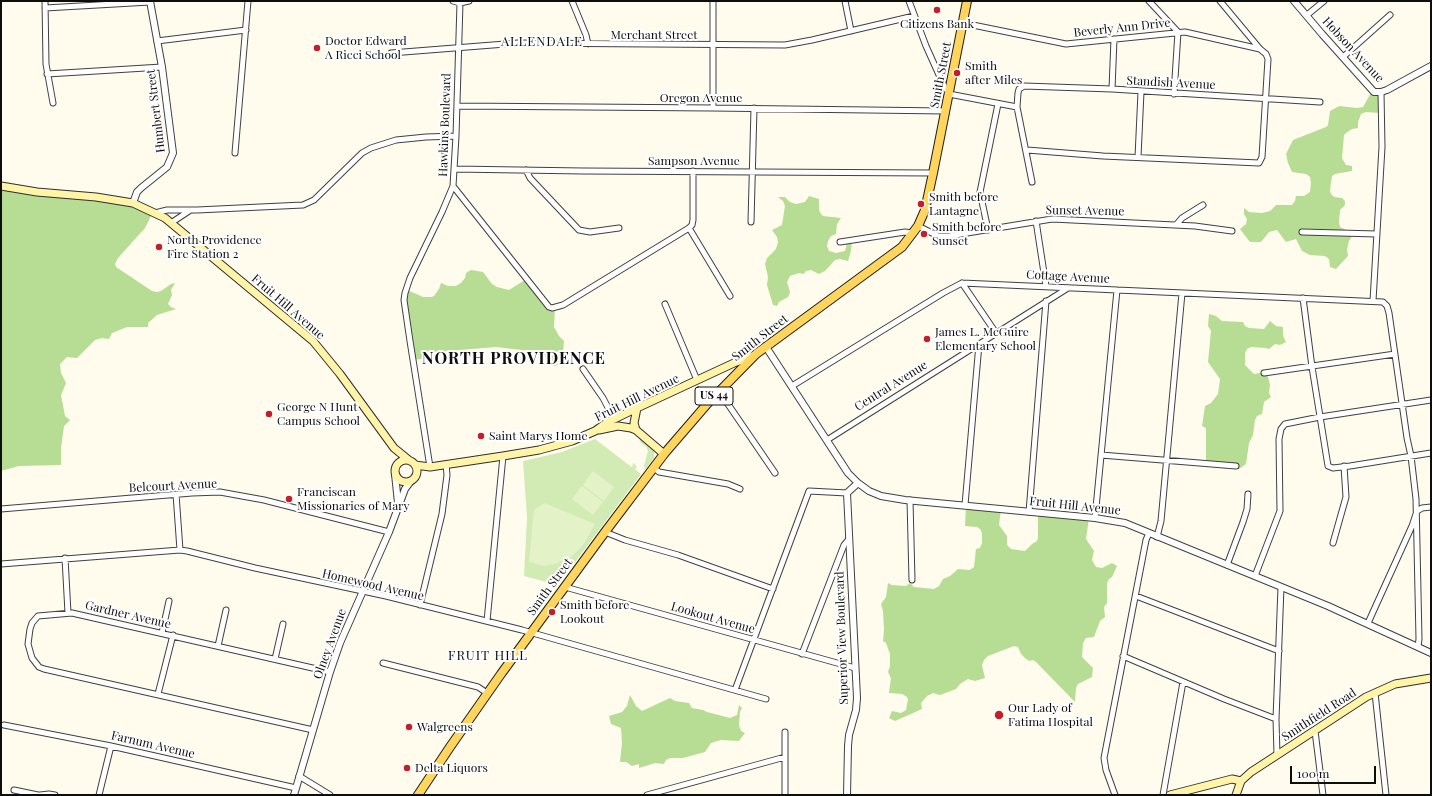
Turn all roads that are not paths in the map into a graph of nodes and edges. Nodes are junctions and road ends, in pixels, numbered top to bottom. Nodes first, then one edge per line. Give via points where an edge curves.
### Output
1 (45, 1) edge
2 (248, 1) edge
3 (453, 1) edge
4 (469, 1) edge
5 (572, 1) edge
6 (713, 1) edge
7 (845, 1) edge
8 (909, 1) edge
9 (967, 1) edge
10 (1149, 1) edge
11 (1220, 1) edge
12 (1294, 1) edge
13 (1324, 1) edge
14 (150, 2) edge
15 (460, 3) junction
16 (45, 8) junction
17 (1307, 15) junction
18 (1390, 15) dead end
19 (914, 16) junction
20 (963, 22) junction
21 (246, 30) junction
22 (851, 31) junction
23 (1178, 32) junction
24 (1114, 39) junction
25 (157, 41) junction
26 (588, 44) junction
27 (713, 45) junction
28 (458, 48) junction
29 (1260, 49) junction
30 (391, 53) dead end
31 (1343, 57) junction
32 (1431, 66) edge
33 (162, 67) junction
34 (47, 74) junction
35 (1112, 90) junction
36 (1141, 92) junction
37 (1381, 92) junction
38 (949, 94) junction
39 (1174, 94) junction
40 (1265, 98) junction
41 (1320, 102) dead end
42 (53, 103) dead end
43 (998, 104) junction
44 (457, 106) junction
45 (1017, 107) junction
46 (713, 108) junction
47 (754, 108) junction
48 (946, 111) junction
49 (456, 136) junction
50 (1027, 150) junction
51 (235, 153) dead end
52 (1138, 157) junction
53 (454, 169) junction
54 (526, 170) junction
55 (693, 171) junction
56 (752, 171) junction
57 (933, 173) junction
58 (1032, 182) dead end
59 (1, 186) edge
60 (453, 186) junction
61 (133, 203) junction
62 (1203, 205) dead end
63 (190, 210) junction
64 (155, 212) junction
65 (1036, 221) junction
66 (751, 222) dead end
67 (172, 223) junction
68 (1176, 225) junction
69 (619, 228) dead end
70 (688, 228) junction
71 (916, 230) junction
72 (988, 230) junction
73 (1232, 231) dead end
74 (1302, 232) dead end
75 (1377, 234) junction
76 (840, 242) dead end
77 (962, 283) junction
78 (1046, 286) junction
79 (1069, 287) junction
80 (1117, 290) junction
81 (1182, 292) junction
82 (730, 296) dead end
83 (1303, 298) junction
84 (1046, 301) junction
85 (1373, 301) junction
86 (665, 304) dead end
87 (996, 333) junction
88 (978, 344) junction
89 (766, 347) junction
90 (756, 354) junction
91 (1395, 354) junction
92 (1312, 367) junction
93 (583, 369) dead end
94 (1264, 373) dead end
95 (697, 380) junction
96 (792, 386) junction
97 (719, 391) junction
98 (1431, 400) edge
99 (1403, 404) junction
100 (636, 408) junction
101 (1320, 417) junction
102 (614, 419) junction
103 (636, 430) junction
104 (595, 431) junction
105 (827, 440) junction
106 (394, 448) junction
107 (1431, 453) edge
108 (664, 454) junction
109 (1101, 455) junction
110 (503, 456) junction
111 (1411, 456) junction
112 (1167, 461) junction
113 (413, 463) junction
114 (446, 464) junction
115 (397, 466) junction
116 (1236, 466) dead end
117 (1344, 466) junction
118 (430, 467) junction
119 (654, 468) junction
120 (775, 473) dead end
121 (395, 474) junction
122 (417, 474) junction
123 (411, 481) junction
124 (858, 483) junction
125 (740, 489) dead end
126 (848, 493) junction
127 (176, 494) junction
128 (1248, 494) dead end
129 (910, 500) junction
130 (398, 505) junction
131 (965, 505) junction
132 (1431, 506) edge
133 (1, 509) edge
134 (1417, 511) junction
135 (1029, 512) junction
136 (1095, 518) junction
137 (389, 532) junction
138 (604, 532) junction
139 (1149, 533) junction
140 (1157, 537) junction
141 (849, 539) junction
142 (1334, 543) dead end
143 (180, 550) junction
144 (65, 558) junction
145 (1, 564) edge
146 (1227, 565) junction
147 (1255, 576) junction
148 (912, 580) dead end
149 (565, 587) junction
150 (1280, 587) junction
151 (772, 589) junction
152 (362, 592) junction
153 (1136, 596) junction
154 (169, 601) dead end
155 (420, 605) junction
156 (226, 610) dead end
157 (68, 613) junction
158 (488, 621) junction
159 (1368, 623) junction
160 (283, 624) dead end
161 (532, 632) junction
162 (162, 633) junction
163 (173, 635) junction
164 (753, 640) junction
165 (218, 646) junction
166 (1418, 647) junction
167 (1279, 651) junction
168 (1431, 653) edge
169 (802, 654) junction
170 (1123, 656) junction
171 (275, 659) junction
172 (383, 663) dead end
173 (855, 668) junction
174 (330, 672) junction
175 (1431, 678) edge
176 (1183, 682) junction
177 (735, 690) junction
178 (487, 693) junction
179 (1375, 693) junction
180 (158, 694) junction
181 (766, 699) dead end
182 (1276, 719) junction
183 (4, 725) dead end
184 (313, 730) junction
185 (1315, 731) junction
186 (785, 732) dead end
187 (111, 746) junction
188 (1277, 755) junction
189 (785, 757) junction
190 (299, 776) junction
191 (1241, 781) junction
192 (296, 788) junction
193 (14, 790) dead end
194 (39, 795) edge
195 (55, 795) edge
196 (99, 795) edge
197 (294, 795) edge
198 (330, 795) edge
199 (418, 795) edge
200 (647, 795) edge
201 (785, 795) edge
202 (847, 795) edge
203 (1115, 795) edge
204 (1163, 795) edge
205 (1170, 795) edge
206 (1236, 795) edge
207 (1323, 795) edge
208 (1386, 795) edge

1 - 16 street
2 - 21 street
3 - 15 street
4 - 15 street
5 - 26 street
6 - 27 street
7 - 22 street
8 - 19 street
9 - 20 main road, Smith Street / US 44
10 - 23 street
11 - 29 street
12 - 17 street, Hobson Avenue
13 - 17 street
14 - 16 street
14 - 25 street, Humbert Street
15 - 28 street, Hawkins Boulevard
16 - 34 street
17 - 31 street, Hobson Avenue
18 - 31 street
19 - 22 street, Merchant Street
19 - 38 street
20 - 24 street, Beverly Ann Drive via 1066,44
20 - 38 main road, Smith Street / US 44
21 - 25 street
21 - 51 street
22 - 27 street, Merchant Street via 785,45
23 - 24 street, Beverly Ann Drive
23 - 29 street, Beverly Ann Drive via 1191,32
23 - 39 street
24 - 35 street
25 - 33 street, Humbert Street
26 - 27 street, Merchant Street
26 - 28 street, Merchant Street via 518,43
27 - 46 street
28 - 30 street, Merchant Street
28 - 44 street, Hawkins Boulevard
29 - 40 street via 1268,59
31 - 37 street, Hobson Avenue via 1371,90
32 - 37 street
33 - 34 street
33 - 61 street, Humbert Street via 172,157 167,168 137,192
34 - 42 street
35 - 36 street, Standish Avenue
35 - 45 street, Standish Avenue via 1024,86 1018,92
36 - 39 street, Standish Avenue
36 - 52 street
37 - 75 street via 1382,147
38 - 43 street
38 - 48 main road, Smith Street / US 44
39 - 40 street, Standish Avenue
40 - 41 street, Standish Avenue
40 - 52 street via 1262,157 1259,163
43 - 45 street
43 - 72 street via 980,192
44 - 46 street, Oregon Avenue
44 - 49 street, Hawkins Boulevard
45 - 50 street
46 - 47 street, Oregon Avenue
47 - 48 street, Oregon Avenue
47 - 56 street
48 - 57 main road, Smith Street / US 44
49 - 53 street, Hawkins Boulevard
49 - 63 street via 396,140 371,148 362,153 314,200 303,205
50 - 52 street
50 - 58 street
53 - 54 street, Sampson Avenue
53 - 60 street, Hawkins Boulevard
54 - 55 street, Sampson Avenue
54 - 69 street via 530,178 579,230 585,232
55 - 56 street, Sampson Avenue
55 - 70 street via 693,220
56 - 57 street, Sampson Avenue
56 - 66 street
57 - 71 main road, Smith Street / US 44 via 925,210
59 - 61 main road, Fruit Hill Avenue
60 - 70 street, Hawkins Boulevard via 545,303 552,308 563,305
60 - 118 street via 410,278 404,300
61 - 64 main road, Fruit Hill Avenue
62 - 68 street via 1182,218
63 - 64 street
63 - 67 street
64 - 67 main road, Fruit Hill Avenue
65 - 68 street, Sunset Avenue via 1070,219
65 - 72 street, Sunset Avenue
65 - 78 street
67 - 106 main road, Fruit Hill Avenue via 312,341 340,374
68 - 73 street, Sunset Avenue
70 - 82 street
71 - 72 street, Sunset Avenue via 943,236
71 - 76 street
71 - 89 main road, Smith Street / US 44 via 897,252
74 - 75 street
75 - 85 street
77 - 78 street, Cottage Avenue
77 - 87 street
77 - 96 street, Cottage Avenue
78 - 79 street, Cottage Avenue
79 - 80 street, Cottage Avenue
79 - 84 street, Central Avenue
80 - 81 street, Cottage Avenue
80 - 109 street
81 - 83 street, Cottage Avenue
81 - 112 street
83 - 85 street, Cottage Avenue
83 - 92 street
84 - 87 street, Central Avenue
84 - 135 street
85 - 91 street via 1383,302 1387,306
86 - 95 street
87 - 88 street, Central Avenue
88 - 105 street, Central Avenue
88 - 131 street
89 - 90 main road, Smith Street / US 44
89 - 96 street, Fruit Hill Avenue
90 - 95 main road, Fruit Hill Avenue
90 - 97 main road, Smith Street / US 44
91 - 92 street
91 - 99 street
92 - 94 street
92 - 101 street
93 - 102 street
95 - 100 main road, Fruit Hill Avenue
96 - 105 street, Fruit Hill Avenue
97 - 108 main road, Smith Street / US 44
97 - 120 street
98 - 99 street
99 - 101 street
99 - 111 street
100 - 102 main road, Fruit Hill Avenue
100 - 103 main road
101 - 117 street via 1328,466
101 - 147 street via 1288,422 1281,429 1280,511
102 - 104 main road, Fruit Hill Avenue
103 - 104 main road via 618,426
103 - 108 main road
104 - 110 main road, Fruit Hill Avenue via 558,445
105 - 124 street, Fruit Hill Avenue via 848,473
106 - 113 main road, Fruit Hill Avenue
106 - 115 main road, Fruit Hill Avenue
107 - 111 street
108 - 119 main road, Smith Street / US 44
109 - 112 street
109 - 136 street
110 - 114 main road, Fruit Hill Avenue
110 - 158 street
111 - 117 street
111 - 134 street
112 - 116 street
112 - 140 street
113 - 115 main road via 404,460
113 - 118 main road, Fruit Hill Avenue
113 - 122 main road
114 - 118 main road, Fruit Hill Avenue
114 - 155 street via 442,514
115 - 121 main road
117 - 142 street via 1346,497
118 - 122 main road, Fruit Hill Avenue
119 - 125 street via 659,472 728,484
119 - 138 main road, Smith Street / US 44
121 - 123 main road via 403,482
121 - 130 street, Olney Avenue
122 - 123 main road
123 - 130 street, Olney Avenue
124 - 126 street
124 - 129 street, Fruit Hill Avenue via 881,496
126 - 141 street, Superior View Boulevard
126 - 151 street via 809,491
127 - 133 street, Belcourt Avenue
127 - 137 street, Belcourt Avenue via 234,494
127 - 143 street
128 - 146 street via 1245,515
129 - 131 street, Fruit Hill Avenue
129 - 148 street
130 - 137 street, Olney Avenue
131 - 135 street, Fruit Hill Avenue
132 - 134 street
134 - 159 street
134 - 166 street
135 - 136 street, Fruit Hill Avenue
136 - 139 street, Fruit Hill Avenue via 1125,523
137 - 152 street, Olney Avenue
138 - 149 main road, Smith Street / US 44
138 - 151 street via 678,554
139 - 140 street, Fruit Hill Avenue
139 - 153 street
140 - 146 street, Fruit Hill Avenue
141 - 169 street via 844,545
141 - 173 street, Superior View Boulevard
143 - 144 street, Homewood Avenue
143 - 152 street, Homewood Avenue
144 - 145 street, Homewood Avenue
144 - 157 street
146 - 147 street, Fruit Hill Avenue
147 - 150 street, Fruit Hill Avenue
149 - 161 main road, Smith Street / US 44
149 - 164 street, Lookout Avenue
150 - 159 street, Fruit Hill Avenue
150 - 167 street
151 - 164 street
152 - 155 street, Homewood Avenue
152 - 174 street, Olney Avenue
153 - 167 street
153 - 170 street
154 - 162 street
155 - 158 street, Homewood Avenue
156 - 165 street
157 - 162 street, Gardner Avenue
157 - 180 street, Gardner Avenue via 38,616 32,623 28,644 32,658 39,667
158 - 161 street, Homewood Avenue
159 - 166 street, Fruit Hill Avenue
160 - 171 street
161 - 177 street, Homewood Avenue
161 - 178 main road, Smith Street / US 44
162 - 163 street, Gardner Avenue
163 - 165 street, Gardner Avenue
163 - 180 street
164 - 169 street, Lookout Avenue
164 - 177 street
165 - 171 street, Gardner Avenue
166 - 168 street, Fruit Hill Avenue
167 - 182 street
169 - 173 street, Lookout Avenue
170 - 176 street
170 - 203 street via 1104,758
171 - 174 street, Gardner Avenue
172 - 178 street via 478,687
173 - 202 street, Superior View Boulevard via 857,705 848,741
174 - 184 street, Olney Avenue
175 - 179 main road, Smithfield Road via 1395,684
176 - 182 street
176 - 204 street
177 - 181 street, Homewood Avenue
178 - 199 main road, Smith Street / US 44
179 - 185 main road, Smithfield Road
179 - 208 street
180 - 184 street, Gardner Avenue
182 - 188 street
183 - 187 street, Farnum Avenue
184 - 190 street, Olney Avenue
185 - 188 main road, Smithfield Road
185 - 207 street
186 - 189 street
187 - 192 street, Farnum Avenue
187 - 196 street
188 - 191 main road, Smithfield Road
189 - 200 street
189 - 201 street
190 - 192 street, Olney Avenue
190 - 198 street
191 - 205 main road via 1232,779
191 - 206 main road
192 - 197 street, Olney Avenue
193 - 194 street
194 - 195 street

